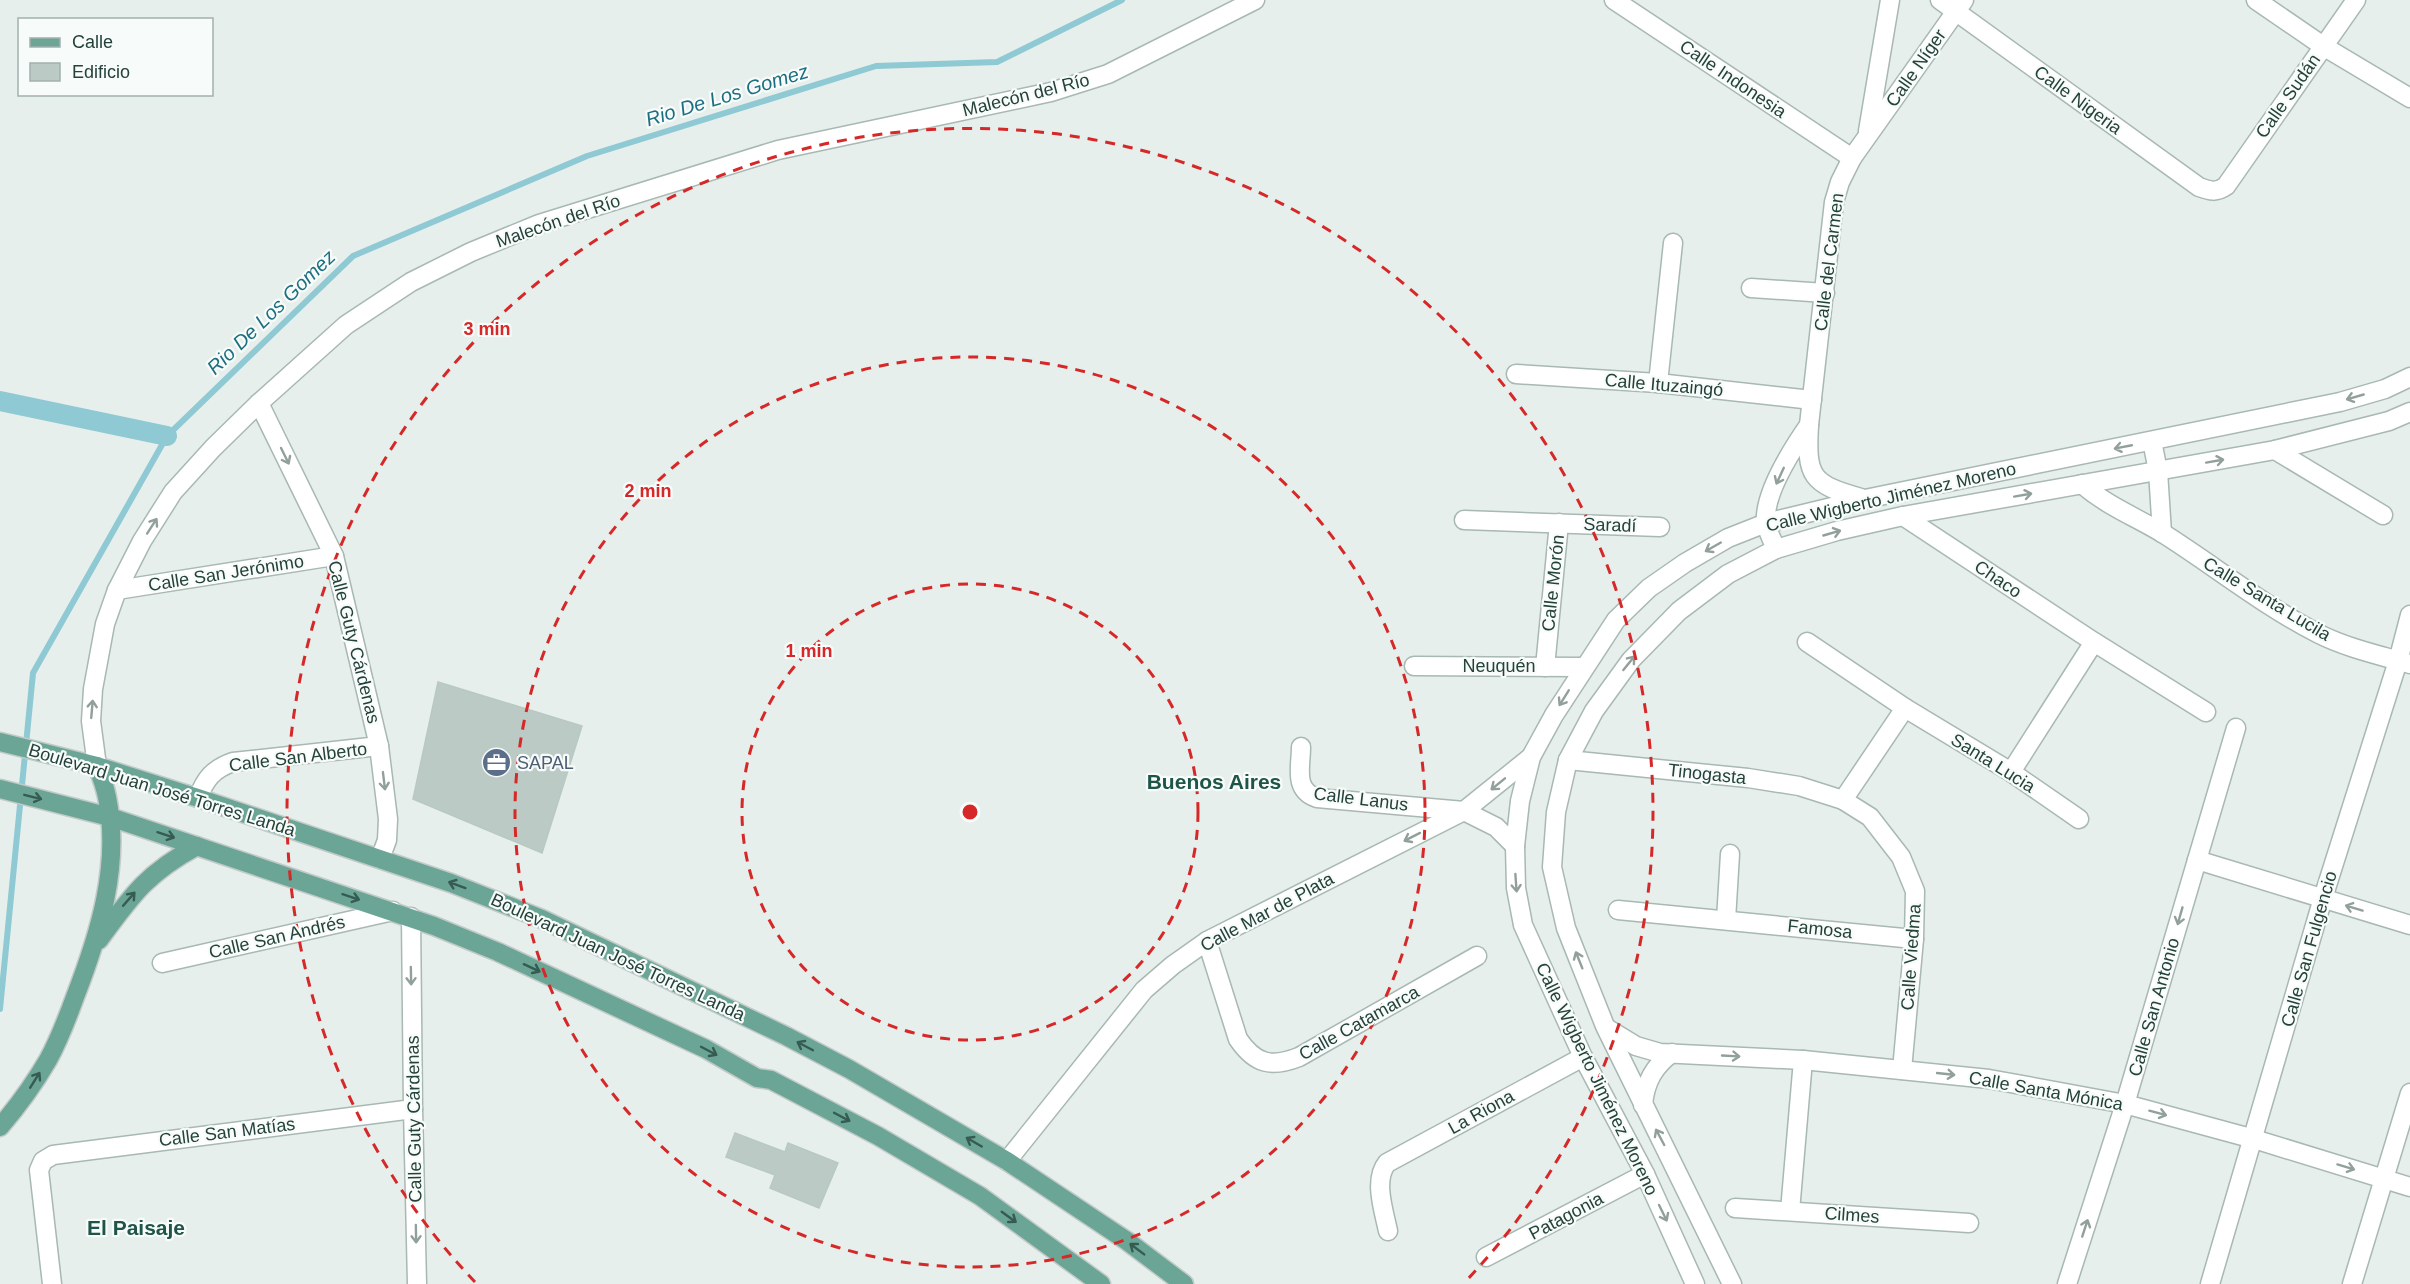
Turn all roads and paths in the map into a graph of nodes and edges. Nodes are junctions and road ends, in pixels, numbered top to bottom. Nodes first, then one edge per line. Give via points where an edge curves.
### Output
1 (1255, 0) edge
2 (1614, 0) edge
3 (1890, 0) edge
4 (1940, 0) edge
5 (2256, 0) edge
6 (2356, 0) edge
7 (1960, 6) edge
8 (2323, 46) junction
9 (2410, 98) edge
10 (1867, 137) junction
11 (1852, 158) junction
12 (2219, 191) joint
13 (1673, 243) dead end
14 (1751, 288) dead end
15 (1825, 293) junction
16 (1516, 374) dead end
17 (2410, 377) edge
18 (1658, 383) junction
19 (1812, 400) junction
20 (259, 403) junction
21 (2410, 412) edge
22 (1809, 425) junction
23 (2152, 441) junction
24 (2275, 450) junction
25 (2158, 471) junction
26 (2082, 484) junction
27 (1865, 499) junction
28 (2383, 515) dead end
29 (1903, 516) junction
30 (1464, 520) dead end
31 (1560, 523) junction
32 (1766, 523) junction
33 (1660, 527) dead end
34 (2162, 533) junction
35 (1776, 549) junction
36 (334, 556) junction
37 (117, 590) junction
38 (2410, 615) edge
39 (1807, 642) dead end
40 (2094, 642) junction
41 (2404, 662) edge
42 (1414, 666) dead end
43 (1545, 667) junction
44 (1584, 667) junction
45 (1905, 708) junction
46 (2206, 712) dead end
47 (2236, 728) dead end
48 (0, 742) edge
49 (379, 746) junction
50 (1301, 747) dead end
51 (1531, 758) junction
52 (1568, 760) junction
53 (97, 766) junction
54 (2011, 772) junction
55 (0, 789) edge
56 (198, 798) junction
57 (1843, 800) junction
58 (1464, 811) junction
59 (110, 817) junction
60 (2079, 819) dead end
61 (197, 846) junction
62 (1515, 846) junction
63 (1730, 854) dead end
64 (380, 859) junction
65 (2197, 860) junction
66 (2323, 898) junction
67 (1618, 910) dead end
68 (393, 911) junction
69 (411, 917) junction
70 (1726, 920) junction
71 (2410, 925) edge
72 (1914, 939) junction
73 (1207, 941) junction
74 (94, 946) junction
75 (1477, 956) dead end
76 (162, 963) dead end
77 (1605, 1026) junction
78 (1672, 1053) junction
79 (1583, 1057) junction
80 (1803, 1060) junction
81 (1902, 1070) junction
82 (2410, 1092) edge
83 (2125, 1104) junction
84 (1643, 1105) junction
85 (413, 1108) junction
86 (0, 1127) edge
87 (2254, 1139) junction
88 (1006, 1161) junction
89 (1645, 1174) junction
90 (2384, 1178) junction
91 (2410, 1187) edge
92 (1736, 1208) dead end
93 (1790, 1211) junction
94 (1969, 1223) dead end
95 (1388, 1231) dead end
96 (1486, 1257) dead end
97 (51, 1284) edge
98 (417, 1284) edge
99 (1101, 1284) edge
100 (1184, 1284) edge
101 (1695, 1284) edge
102 (1732, 1284) edge
103 (2067, 1284) edge
104 (2210, 1284) edge
105 (2352, 1284) edge

1 - 20 street, Malecón del Río via 1108,74 1051,92 778,150 539,224 411,282 346,325
2 - 11 street, Calle Indonesia
3 - 10 street, Calle del Carmen
4 - 7 street, Calle Nigeria
5 - 8 street
6 - 8 street, Calle Sudán
7 - 10 street, Calle Níger
7 - 12 street, Calle Nigeria via 2199,187
8 - 9 street
8 - 12 street, Calle Sudán
10 - 11 street, Calle del Carmen
11 - 15 street, Calle del Carmen via 1834,202
13 - 18 street
14 - 15 street
15 - 19 street, Calle del Carmen
16 - 18 street, Calle Ituzaingó
17 -> 23 street, Calle Wigberto Jiménez Moreno via 2340,402
18 - 19 street, Calle Ituzaingó
19 - 22 street, Calle del Carmen
20 -> 36 street, Calle Guty Cárdenas
37 -> 20 street, Malecón del Río via 173,492
21 - 24 street, Calle Wigberto Jiménez Moreno
22 - 27 street, Calle del Carmen via 1808,456 1816,478 1825,487
22 -> 32 street, Calle del Carmen via 1776,484
23 - 25 street
23 -> 27 street, Calle Wigberto Jiménez Moreno
25 -> 24 street, Calle Wigberto Jiménez Moreno
24 - 28 street
25 - 26 street, Calle Wigberto Jiménez Moreno
25 - 34 street
29 -> 26 street, Calle Wigberto Jiménez Moreno
26 - 34 street, Calle Santa Lucila via 2101,501
27 - 32 street, Calle Wigberto Jiménez Moreno
35 -> 29 street, Calle Wigberto Jiménez Moreno
29 - 40 street, Chaco
30 - 31 street, Calle Morón
31 - 33 street, Saradí
31 - 43 street, Calle Morón
32 - 35 street
32 -> 44 street, Calle Wigberto Jiménez Moreno via 1728,538 1649,588 1616,620
34 - 41 street, Calle Santa Lucila via 2319,634
52 -> 35 street, Calle Wigberto Jiménez Moreno via 1594,711 1631,660 1679,611 1728,574
36 - 37 street, Calle San Jerónimo
36 - 49 street, Calle Guty Cárdenas
53 -> 37 street, Malecón del Río via 91,722 93,689 105,624
38 - 41 street, Calle San Fulgencio
39 - 45 street, Santa Lucia
40 - 46 street, Chaco
40 - 54 street
41 - 66 street, Calle San Fulgencio
42 - 43 street, Neuquén
43 - 44 street, Neuquén
44 -> 51 street, Calle Wigberto Jiménez Moreno
45 - 54 street, Santa Lucia
45 - 57 street
47 - 65 street, Calle San Antonio
48 - 53 main road, Boulevard Juan José Torres Landa
49 - 56 street, Calle San Alberto via 233,762 213,772
49 -> 64 street, Calle Guty Cárdenas via 388,819 387,840
50 - 58 street, Calle Lanus via 1300,780 1308,795
51 -> 58 street, Calle Mar de Plata
51 - 62 street, Calle Wigberto Jiménez Moreno via 1520,801
52 - 57 street, Tinogasta via 1748,778 1798,786
77 -> 52 street, Calle Wigberto Jiménez Moreno via 1566,928 1552,867 1556,812
53 - 56 main road, Boulevard Juan José Torres Landa
53 - 59 main road
54 - 60 street, Santa Lucia
55 -> 59 main road
56 - 64 main road, Boulevard Juan José Torres Landa
57 - 72 street, Calle Viedma via 1870,817 1901,857 1915,891
58 - 62 street via 1496,827
58 -> 73 street, Calle Mar de Plata
59 -> 61 main road
59 - 74 main road via 109,879
61 -> 68 main road
74 -> 61 main road via 120,908 145,882
62 -> 79 street, Calle Wigberto Jiménez Moreno via 1516,888 1524,925
63 - 70 street
88 -> 64 main road, Boulevard Juan José Torres Landa via 786,1036 524,911
65 - 66 street
65 -> 83 street, Calle San Antonio
71 -> 66 street
66 - 87 street, Calle San Fulgencio
67 - 70 street, Famosa
68 - 69 main road
68 - 76 street, Calle San Andrés
69 -> 85 street, Calle Guty Cárdenas
69 -> 99 main road via 498,952 706,1049 878,1136 980,1196
70 - 72 street, Famosa
72 - 81 street, Calle Viedma
73 - 75 street, Calle Catamarca via 1238,1039 1247,1053 1273,1063 1299,1057
73 - 88 street, Calle Mar de Plata via 1144,990
86 -> 74 main road via 49,1059
77 - 78 street, Calle Santa Mónica via 1636,1046
77 - 84 street, Calle Wigberto Jiménez Moreno
78 -> 80 street, Calle Santa Mónica
78 - 84 street via 1651,1075
79 - 89 street, Calle Wigberto Jiménez Moreno
79 - 95 street, La Riona via 1387,1163 1380,1179
80 - 81 street, Calle Santa Mónica
80 - 93 street
81 -> 83 street, Calle Santa Mónica via 1989,1079
82 - 90 street
83 -> 87 street, Calle Santa Mónica
103 -> 83 street, Calle San Antonio
102 -> 84 street, Calle Wigberto Jiménez Moreno
85 - 97 street, Calle San Matías via 53,1155 43,1161 39,1170
85 -> 98 street, Calle Guty Cárdenas
87 -> 90 street, Calle Santa Mónica
87 - 104 street, Calle San Fulgencio
100 -> 88 main road, Boulevard Juan José Torres Landa
89 - 96 street, Patagonia
89 -> 101 street, Calle Wigberto Jiménez Moreno
90 - 91 street, Calle Santa Mónica
90 - 105 street
92 - 93 street, Cilmes
93 - 94 street, Cilmes

